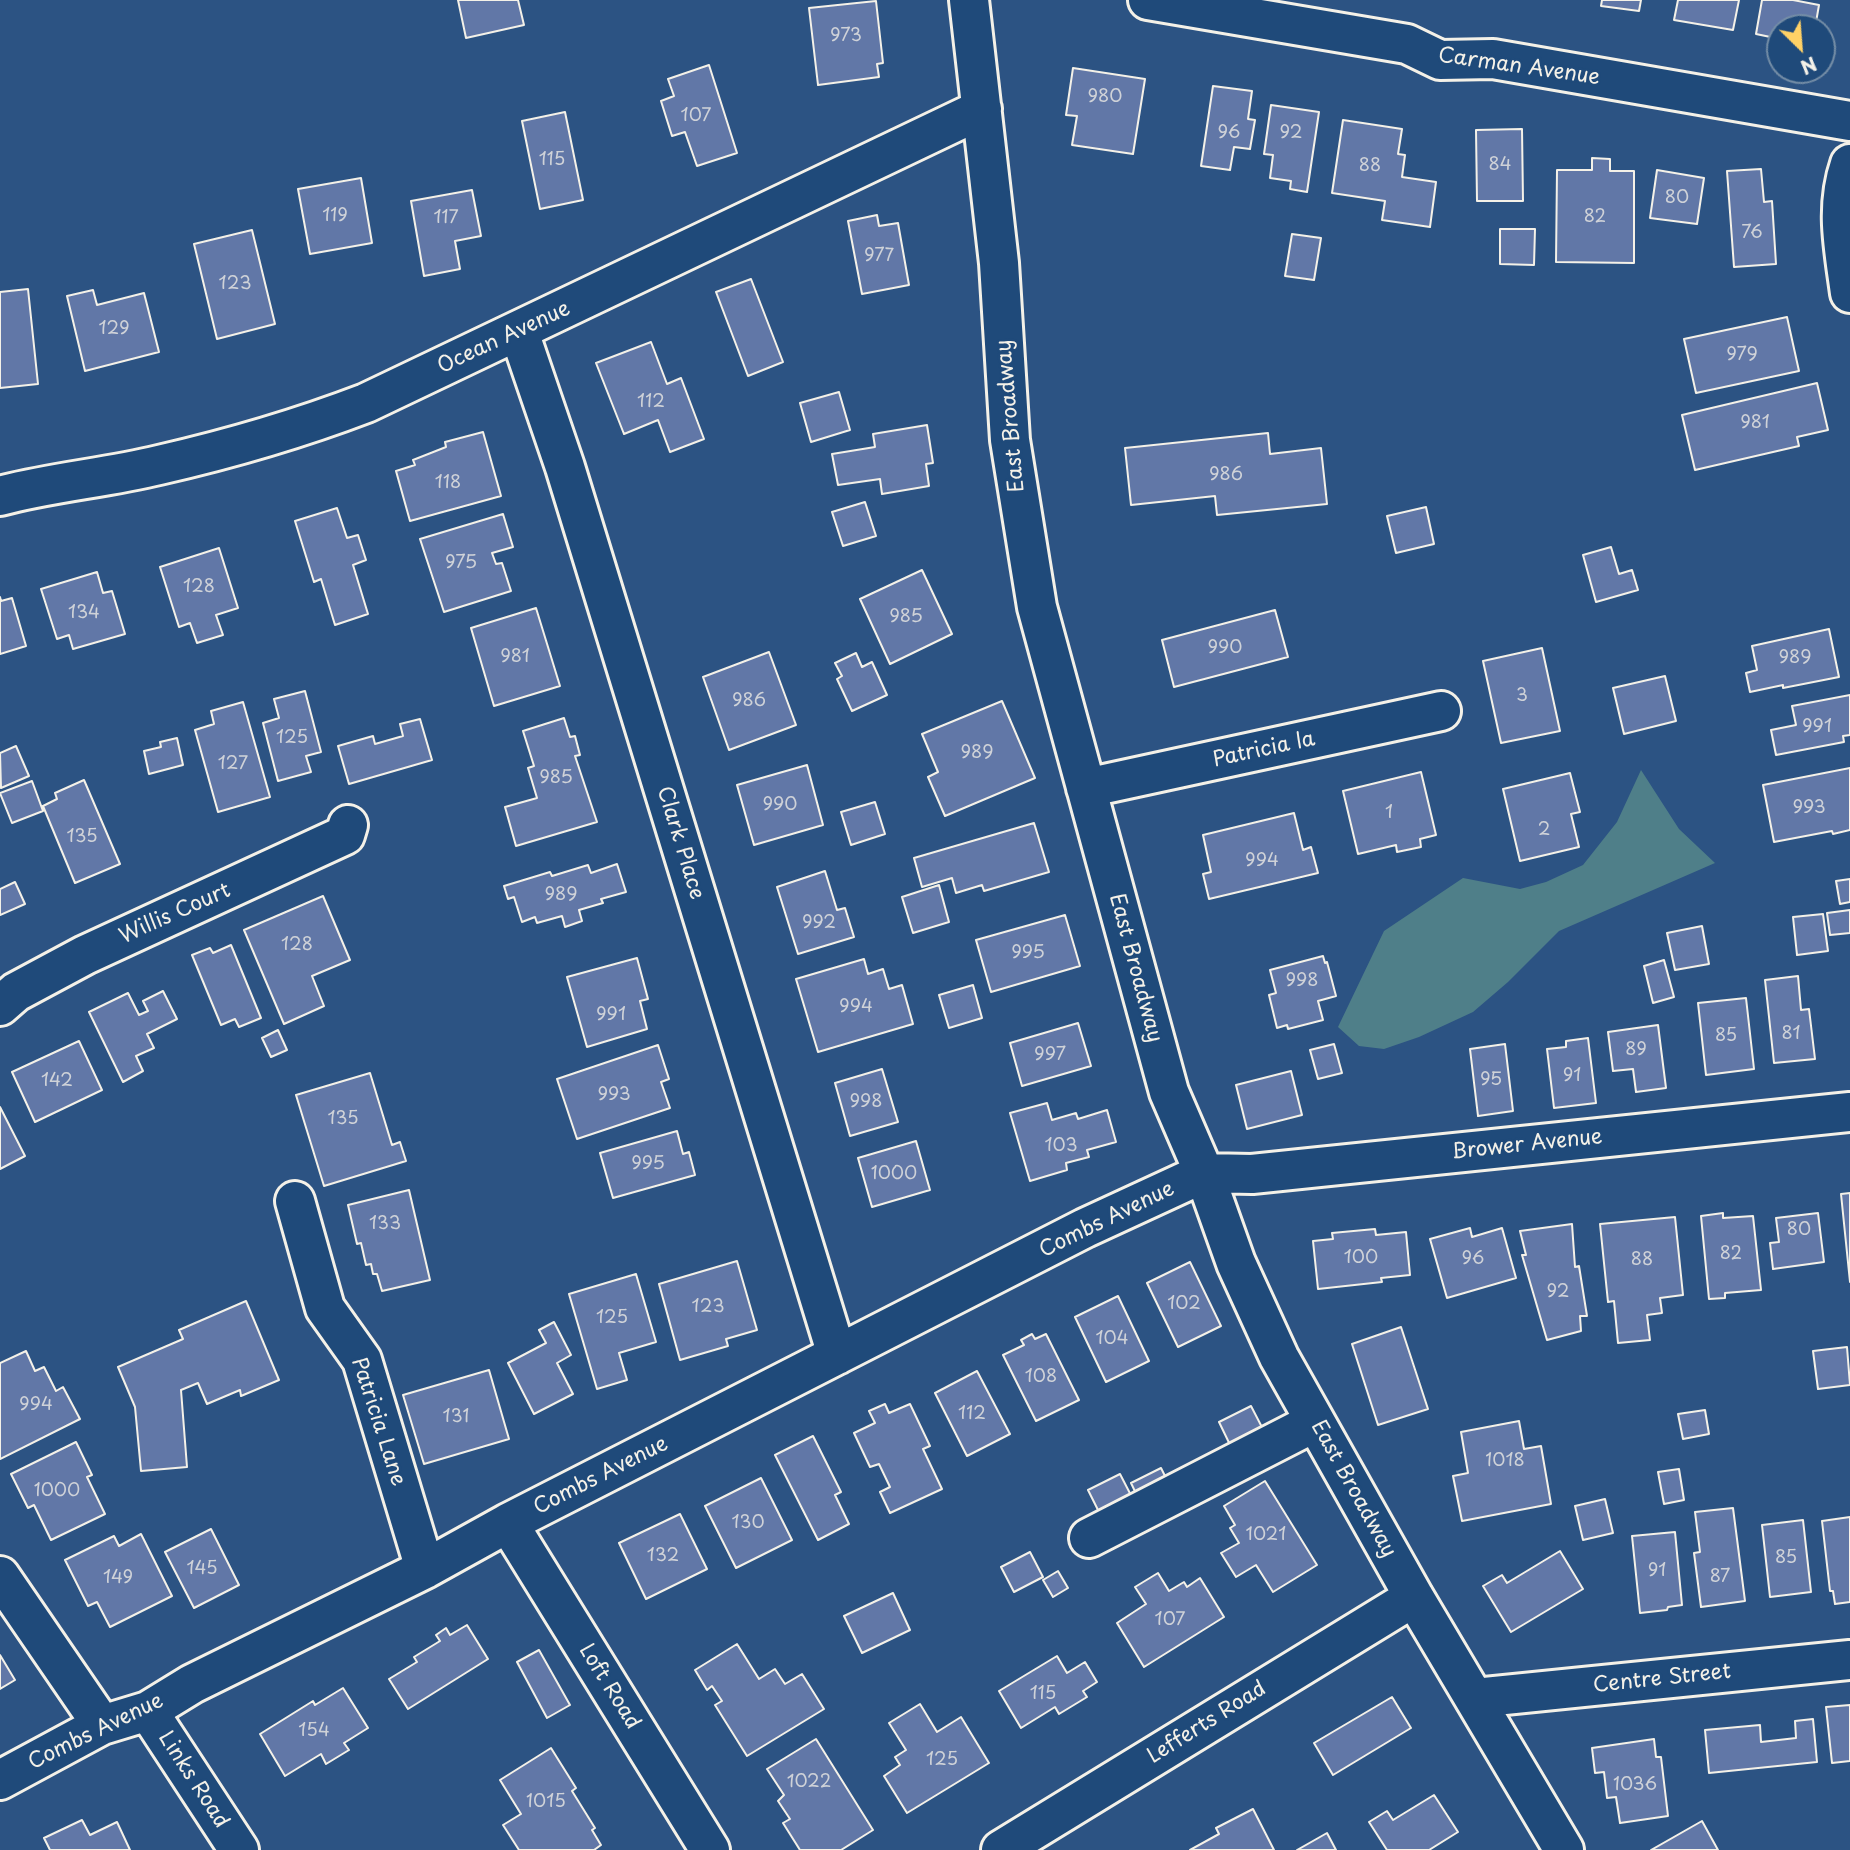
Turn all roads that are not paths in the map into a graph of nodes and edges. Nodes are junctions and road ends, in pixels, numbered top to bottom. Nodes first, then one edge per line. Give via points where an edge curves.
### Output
1 (969, 0) edge
2 (1148, 0) edge
3 (982, 109) junction
4 (1850, 121) edge
5 (1850, 164) edge
6 (1850, 293) edge
7 (519, 332) junction
8 (0, 496) edge
9 (1441, 711) dead end
10 (1086, 788) junction
11 (348, 825) dead end
12 (0, 1006) edge
13 (1850, 1112) edge
14 (1204, 1173) junction
15 (295, 1201) dead end
16 (837, 1355) junction
17 (1315, 1422) junction
18 (508, 1523) junction
19 (1089, 1538) dead end
20 (425, 1569) junction
21 (0, 1576) edge
22 (1414, 1597) junction
23 (1850, 1660) edge
24 (1475, 1698) junction
25 (148, 1711) junction
26 (102, 1725) junction
27 (0, 1780) edge
28 (239, 1850) edge
29 (710, 1850) edge
30 (1001, 1850) edge
31 (1564, 1850) edge

1 - 3 street, East Broadway
2 - 4 street, Carman Avenue via 1407,44 1440,60 1493,59
3 - 7 street, Ocean Avenue
3 - 10 street, East Broadway via 999,263 1010,440 1037,607
5 - 6 street via 1843,186 1841,225
7 - 8 street, Ocean Avenue via 306,426 158,466
7 - 16 street, Clark Place via 569,480
9 - 10 street, Patricia la
10 - 14 street, East Broadway via 1169,1092
11 - 12 street, Willis Court via 345,835 85,955 16,992
13 - 14 street, Brower Avenue via 1252,1174
14 - 16 street, Combs Avenue via 1085,1228
14 - 17 street, East Broadway via 1236,1263
15 - 20 street, Patricia Lane via 325,1308 362,1360
16 - 18 street, Combs Avenue
17 - 19 street
17 - 22 street, East Broadway
18 - 20 street, Combs Avenue
18 - 29 street, Loft Road
20 - 25 street, Combs Avenue via 192,1684
21 - 26 street
22 - 24 street, East Broadway
22 - 30 street, Lefferts Road
23 - 24 street, Centre Street
24 - 31 street, East Broadway
25 - 26 street, Combs Avenue
25 - 28 street, Links Road
26 - 27 street, Combs Avenue

